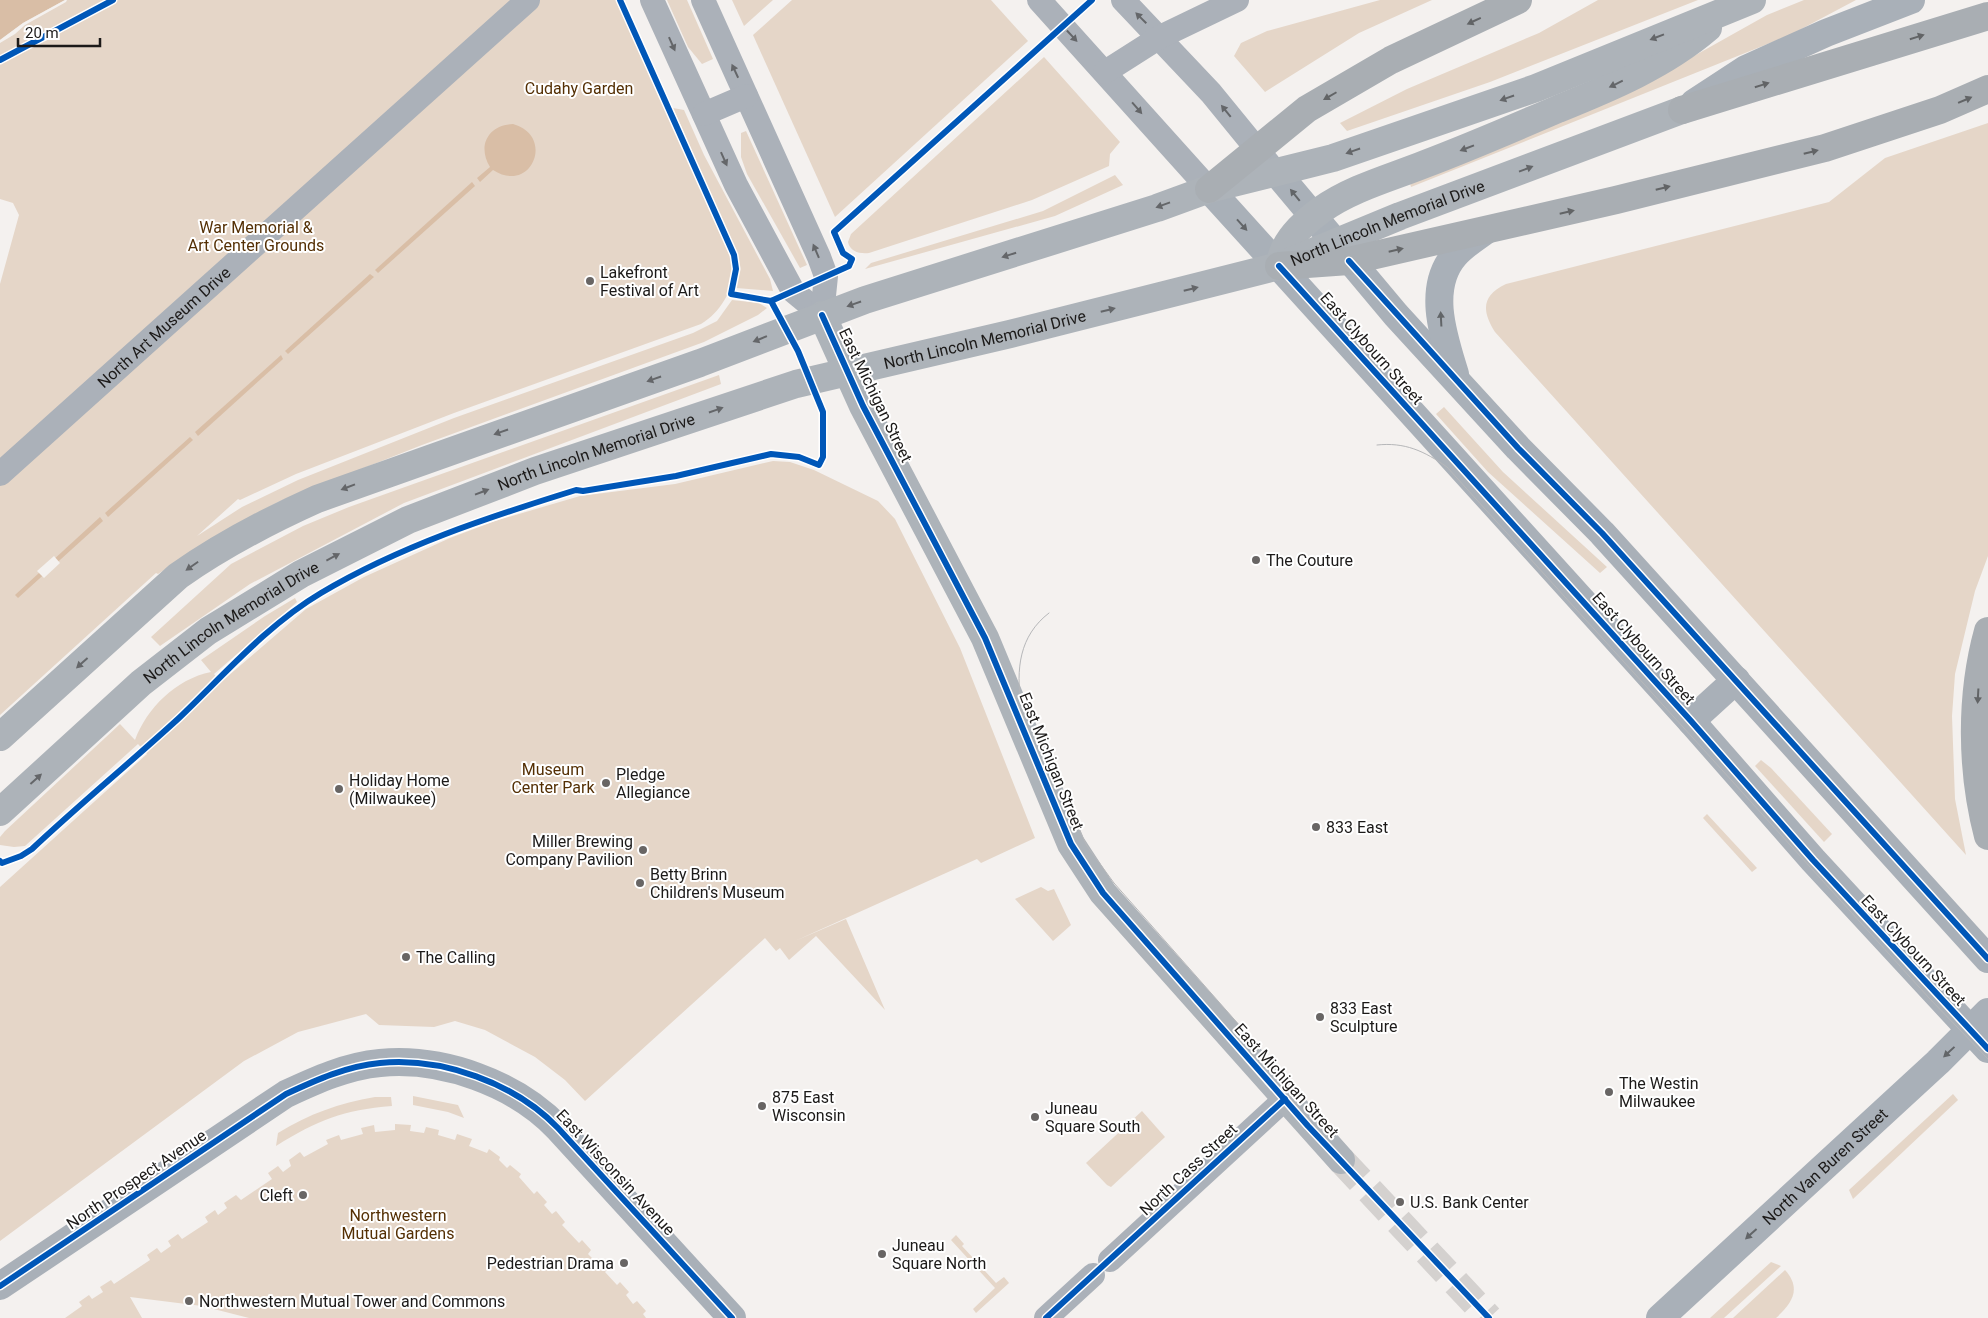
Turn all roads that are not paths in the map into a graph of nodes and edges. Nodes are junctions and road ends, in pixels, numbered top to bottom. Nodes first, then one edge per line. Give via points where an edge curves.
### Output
1 (528, 0) edge
2 (652, 0) edge
3 (704, 0) edge
4 (1039, 0) edge
5 (1123, 0) edge
6 (1237, 0) edge
7 (1518, 0) edge
8 (1882, 0) edge
9 (1911, 0) edge
10 (1741, 5) edge
11 (1988, 16) edge
12 (1826, 33) junction
13 (1160, 37) junction
14 (1105, 72) junction
15 (1988, 89) edge
16 (746, 96) junction
17 (1682, 110) junction
18 (704, 114) junction
19 (1257, 149) junction
20 (1277, 173) junction
21 (1209, 189) junction
22 (1313, 217) junction
23 (1485, 231) junction
24 (1341, 252) junction
25 (1279, 266) junction
26 (822, 315) junction
27 (847, 370) junction
28 (1458, 383) junction
29 (0, 474) edge
30 (1988, 631) edge
31 (1736, 680) junction
32 (1691, 721) junction
33 (0, 737) edge
34 (0, 812) edge
35 (1988, 836) edge
36 (1988, 959) edge
37 (1984, 1030) edge
38 (286, 1094) joint
39 (1285, 1099) junction
40 (1341, 1160) tunnel mouth
41 (0, 1286) edge
42 (732, 1318) edge
43 (1046, 1318) edge
44 (1660, 1318) edge

1 - 29 street, North Art Museum Drive
2 -> 18 street, East Michigan Street
16 -> 3 street, East Michigan Street
4 -> 14 street, East Clybourn Street
13 -> 5 street
6 - 13 street
7 -> 19 highway via 1391,60 1308,109
8 - 12 main road
9 - 12 main road, North Lincoln Memorial Drive
10 -> 20 main road via 1536,88 1333,158
10 -> 22 main road via 1693,41 1630,78 1474,145 1346,195
17 -> 11 highway
12 - 17 main road, North Lincoln Memorial Drive via 1746,68
13 - 14 street
19 -> 13 street
14 -> 21 street, East Clybourn Street
23 -> 15 highway via 1825,148 1940,110
16 - 18 street
26 -> 16 street, East Michigan Street via 826,276
24 -> 17 main road, North Lincoln Memorial Drive
18 -> 26 street, East Michigan Street via 736,185 793,291
19 - 20 street
19 - 21 highway
20 - 21 main road
22 -> 20 main road
21 -> 25 main road, East Clybourn Street
21 -> 26 main road
22 - 24 main road
22 - 25 main road via 1290,239
24 -> 23 highway
28 -> 23 main road via 1442,332 1442,280 1454,256
24 - 25 highway
24 - 28 main road
27 -> 25 main road, North Lincoln Memorial Drive via 1010,334
25 - 32 main road, East Clybourn Street
26 - 27 main road, East Michigan Street
26 -> 33 main road via 700,363 378,476 266,522 178,576
34 -> 27 main road, North Lincoln Memorial Drive via 141,683 208,631 300,574 353,546 408,520 535,471
27 - 39 main road, East Michigan Street via 985,638 1081,861 1103,893
28 - 31 main road via 1602,533
30 -> 35 highway via 1978,684 1975,755 1981,810
31 - 32 main road
31 - 36 main road
32 - 37 main road, East Clybourn Street via 1813,860
37 -> 44 main road, North Van Buren Street
38 - 41 main road, North Prospect Avenue
38 - 42 main road, East Wisconsin Avenue via 319,1078 351,1069 405,1062 429,1064 466,1074 514,1095 548,1118
39 - 40 main road, East Michigan Street
39 - 43 street, North Cass Street

